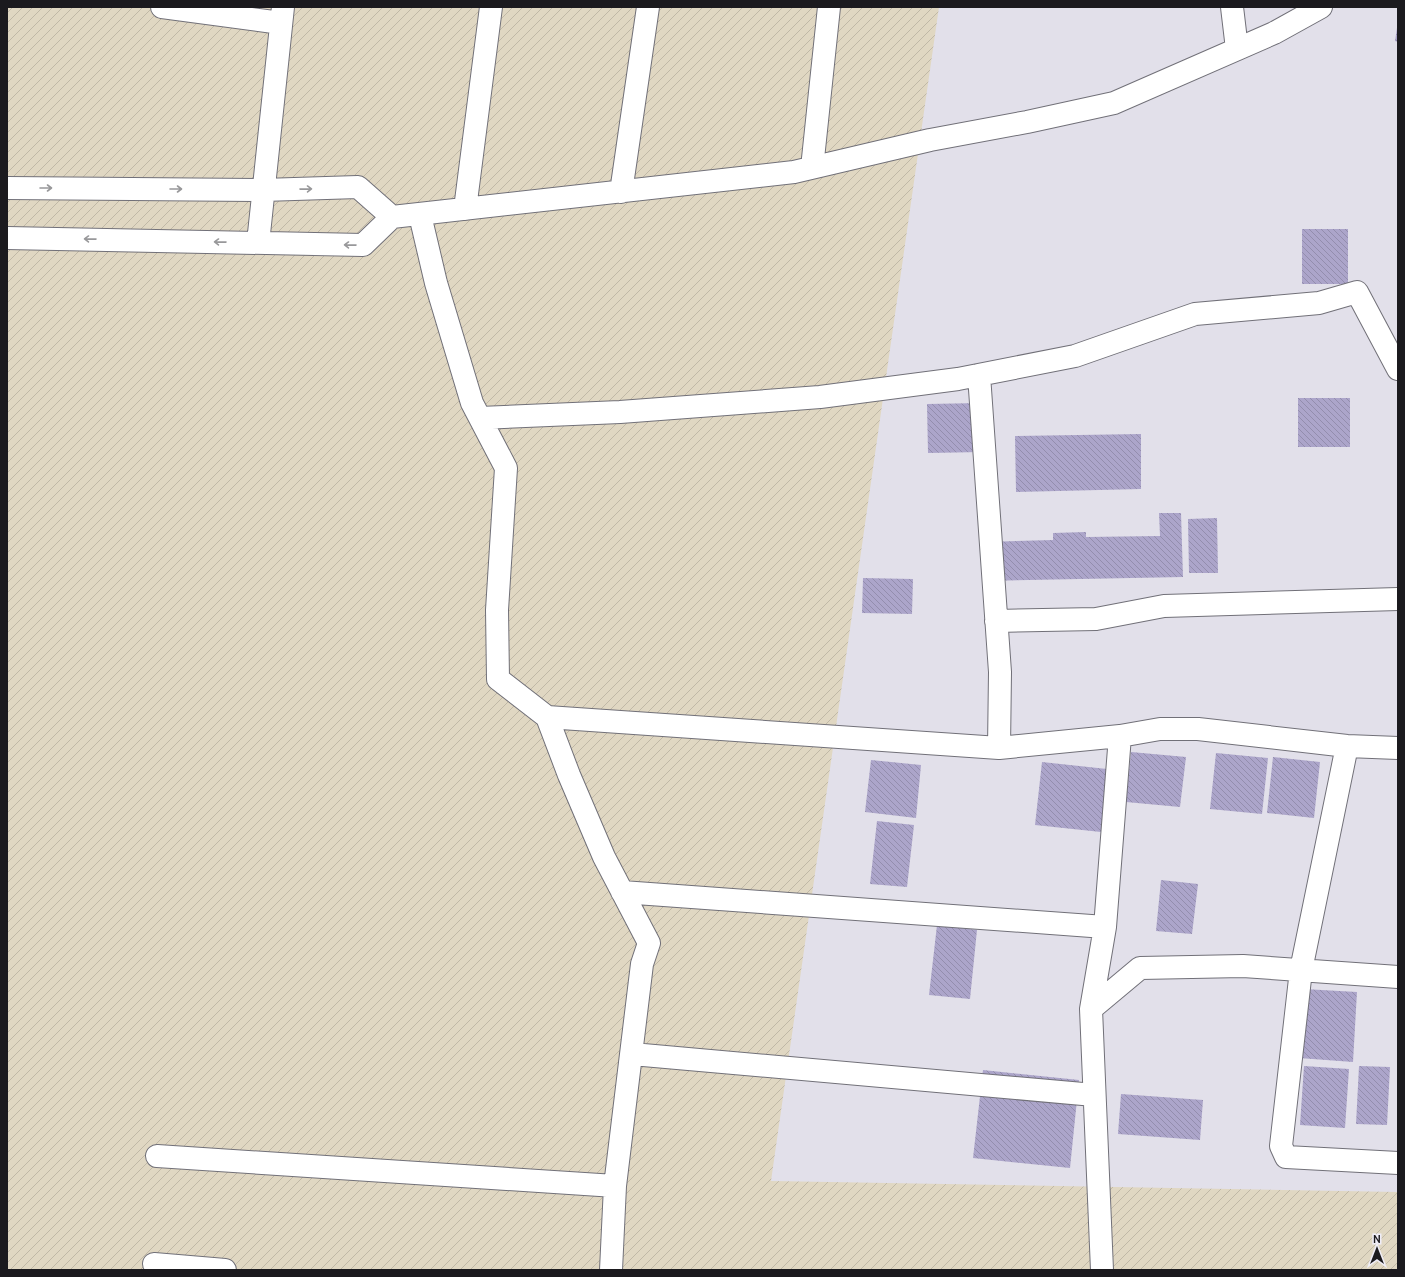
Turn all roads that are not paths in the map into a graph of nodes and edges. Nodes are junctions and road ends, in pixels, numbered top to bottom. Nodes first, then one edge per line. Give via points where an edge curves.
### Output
1 (162, 7) edge
2 (491, 7) edge
3 (648, 7) edge
4 (829, 7) edge
5 (1232, 7) edge
6 (1321, 7) edge
7 (282, 15) edge
8 (1238, 49) junction
9 (812, 168) junction
10 (7, 188) edge
11 (263, 190) junction
12 (621, 192) junction
13 (465, 209) junction
14 (420, 214) junction
15 (392, 217) junction
16 (7, 238) edge
17 (258, 243) junction
18 (1398, 369) edge
19 (979, 375) junction
20 (480, 418) junction
21 (1398, 599) edge
22 (996, 621) junction
23 (547, 717) junction
24 (1120, 736) junction
25 (1347, 746) junction
26 (999, 748) junction
27 (1398, 748) edge
28 (622, 892) junction
29 (1105, 927) junction
30 (1301, 970) junction
31 (1398, 977) edge
32 (1091, 1009) junction
33 (632, 1054) junction
34 (1094, 1095) junction
35 (157, 1156) dead end
36 (1398, 1163) edge
37 (615, 1186) junction
38 (154, 1264) dead end
39 (225, 1270) edge
40 (611, 1270) edge
41 (1102, 1270) edge

1 - 7 street
2 - 13 street
3 - 12 street
4 - 9 street
5 - 8 street
6 - 8 street
7 - 11 street
8 - 9 street via 1114,103 930,140
9 - 12 street
10 -> 11 street
11 -> 15 street via 358,187
11 - 17 street
12 - 13 street
13 - 14 street
14 - 15 street
14 - 20 street via 436,283 472,403
15 -> 17 street via 363,245
17 -> 16 street
18 - 19 street via 1357,292 1319,303 1195,314 1075,356
19 - 20 street via 820,397 620,412
19 - 22 street
20 - 23 street via 506,468 497,610 498,679
21 - 22 street via 1164,606 1096,618
22 - 26 street via 1000,672
23 - 26 street
23 - 28 street via 604,857
24 - 25 street via 1160,729 1198,729
24 - 26 street
24 - 29 street
25 - 27 street
25 - 30 street
28 - 29 street
28 - 33 street via 649,943 642,964
29 - 32 street
30 - 31 street
30 - 32 street via 1244,966 1140,968
30 - 36 street via 1281,1146 1283,1152 1286,1157 1302,1159
32 - 34 street
33 - 34 street
33 - 37 street
34 - 41 street
35 - 37 street
37 - 40 street
38 - 39 street

